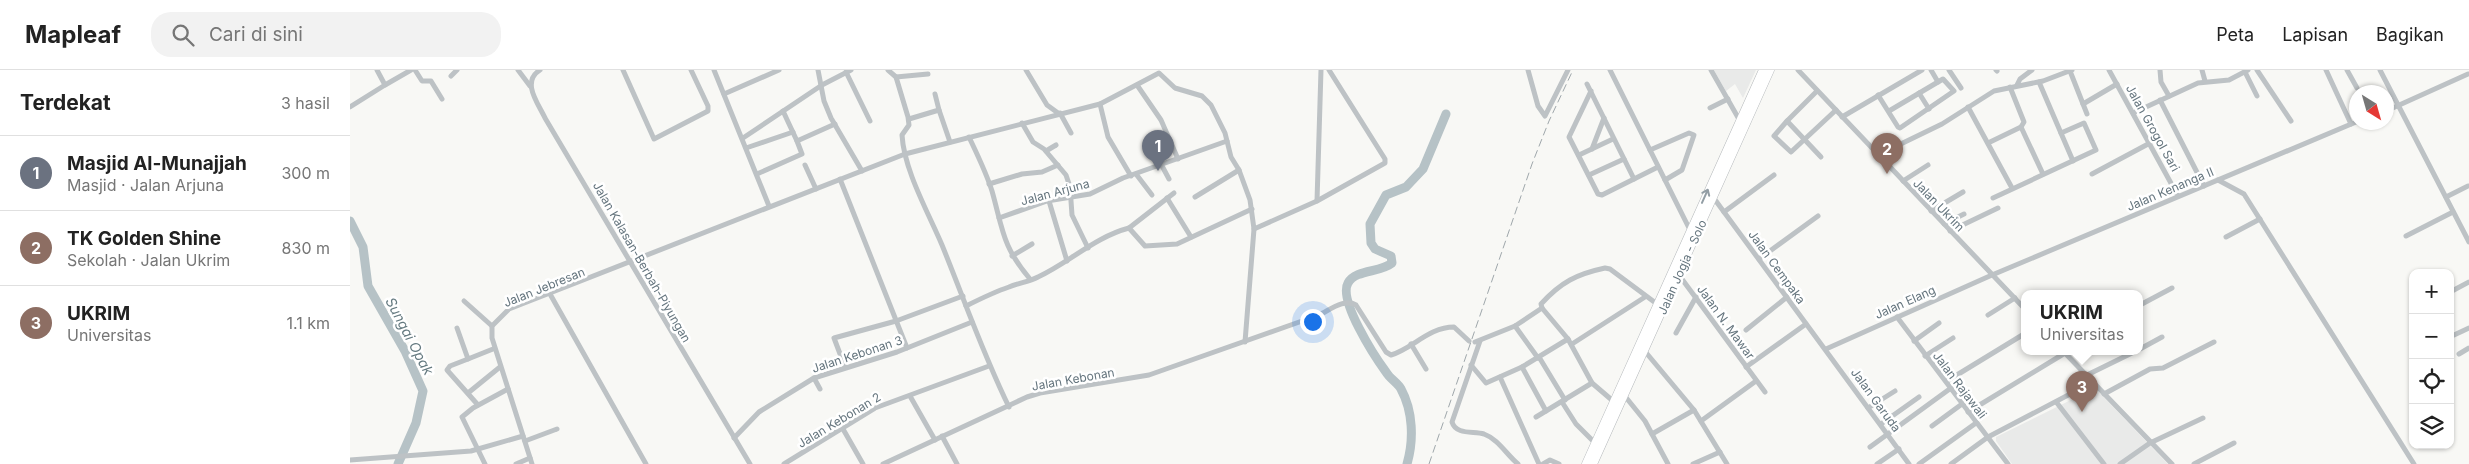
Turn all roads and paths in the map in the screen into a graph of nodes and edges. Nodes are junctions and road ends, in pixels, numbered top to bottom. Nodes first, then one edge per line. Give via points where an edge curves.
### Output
1 (377, 70) edge
2 (413, 70) edge
3 (457, 70) edge
4 (518, 70) edge
5 (540, 70) edge
6 (622, 70) edge
7 (691, 70) edge
8 (714, 70) edge
9 (779, 70) edge
10 (818, 70) edge
11 (889, 70) edge
12 (1026, 70) edge
13 (1321, 70) edge
14 (1329, 70) edge
15 (1528, 70) edge
16 (1568, 70) edge
17 (1610, 70) edge
18 (1711, 70) edge
19 (1762, 70) edge
20 (1770, 70) edge
21 (1798, 70) edge
22 (1922, 70) edge
23 (1931, 70) edge
24 (1949, 70) edge
25 (2032, 70) edge
26 (2071, 70) edge
27 (2109, 70) edge
28 (2160, 70) edge
29 (2202, 70) edge
30 (2257, 70) edge
31 (2326, 70) edge
32 (2347, 70) edge
33 (2380, 70) edge
34 (849, 71) edge
35 (2247, 71) edge
36 (2468, 73) edge
37 (928, 74) dead end
38 (451, 76) dead end
39 (896, 77) junction
40 (2205, 81) junction
41 (1938, 82) junction
42 (2039, 82) junction
43 (1587, 84) dead end
44 (2117, 84) junction
45 (385, 85) junction
46 (822, 85) junction
47 (1137, 85) junction
48 (2017, 85) junction
49 (2355, 85) edge
50 (530, 86) junction
51 (2010, 87) junction
52 (1961, 88) dead end
53 (1591, 91) junction
54 (1817, 91) junction
55 (1919, 93) junction
56 (724, 94) junction
57 (935, 94) dead end
58 (1878, 95) junction
59 (2169, 96) junction
60 (2257, 96) dead end
61 (442, 99) dead end
62 (1728, 99) junction
63 (2160, 100) junction
64 (1100, 104) junction
65 (2083, 104) junction
66 (1046, 105) junction
67 (2398, 106) junction
68 (350, 107) edge
69 (1968, 107) junction
70 (1710, 108) dead end
71 (1929, 108) junction
72 (2394, 108) edge
73 (939, 110) junction
74 (1836, 110) junction
75 (783, 111) junction
76 (1889, 111) junction
77 (1059, 113) junction
78 (2087, 114) dead end
79 (2133, 114) junction
80 (2349, 114) edge
81 (1842, 117) junction
82 (1040, 118) junction
83 (1604, 118) junction
84 (909, 119) junction
85 (870, 121) dead end
86 (1740, 121) junction
87 (1786, 121) junction
88 (2291, 121) dead end
89 (1022, 122) junction
90 (834, 124) junction
91 (2349, 125) edge
92 (2022, 127) junction
93 (793, 132) junction
94 (2061, 132) junction
95 (1072, 133) dead end
96 (969, 137) junction
97 (743, 138) junction
98 (1613, 139) junction
99 (1805, 139) junction
100 (1227, 140) junction
101 (797, 141) junction
102 (950, 142) junction
103 (1988, 143) junction
104 (2150, 143) junction
105 (1056, 145) dead end
106 (746, 148) junction
107 (1592, 149) junction
108 (1650, 150) junction
109 (1046, 151) junction
110 (905, 154) junction
111 (1578, 155) junction
112 (1878, 155) junction
113 (1821, 157) dead end
114 (1178, 159) junction
115 (1624, 159) junction
116 (2073, 161) junction
117 (1161, 164) junction
118 (805, 165) dead end
119 (1058, 165) junction
120 (1928, 165) dead end
121 (1658, 167) junction
122 (1239, 170) junction
123 (862, 171) junction
124 (756, 174) junction
125 (2043, 174) junction
126 (2092, 174) dead end
127 (1134, 175) junction
128 (1589, 175) junction
129 (1774, 176) dead end
130 (1169, 179) dead end
131 (1634, 179) junction
132 (840, 180) junction
133 (1665, 180) junction
134 (2218, 180) junction
135 (1903, 181) junction
136 (990, 184) junction
137 (2204, 186) junction
138 (2468, 186) edge
139 (2012, 188) junction
140 (816, 189) junction
141 (1963, 192) dead end
142 (1174, 193) dead end
143 (1152, 195) dead end
144 (2178, 196) junction
145 (1195, 197) dead end
146 (1713, 197) junction
147 (2446, 197) junction
148 (1070, 198) junction
149 (1167, 198) junction
150 (1993, 198) dead end
151 (1049, 201) junction
152 (1317, 201) junction
153 (769, 206) junction
154 (1998, 208) dead end
155 (1252, 209) junction
156 (1931, 210) junction
157 (1724, 212) junction
158 (2453, 212) junction
159 (1964, 214) dead end
160 (1818, 216) dead end
161 (999, 218) junction
162 (2260, 219) junction
163 (1944, 224) junction
164 (1129, 228) junction
165 (1254, 229) junction
166 (1690, 230) junction
167 (1950, 231) junction
168 (2226, 236) dead end
169 (2406, 236) dead end
170 (1191, 237) junction
171 (2469, 242) edge
172 (1032, 244) dead end
173 (1088, 248) junction
174 (1012, 256) junction
175 (1759, 259) junction
176 (1067, 261) junction
177 (631, 263) junction
178 (1992, 274) junction
179 (1679, 275) junction
180 (1030, 279) junction
181 (2469, 282) edge
182 (2172, 288) dead end
183 (2454, 290) edge
184 (550, 294) junction
185 (963, 296) junction
186 (1645, 296) junction
187 (1696, 297) junction
188 (1787, 297) junction
189 (2015, 298) junction
190 (464, 301) dead end
191 (2143, 303) edge
192 (1657, 304) junction
193 (2021, 305) edge
194 (966, 306) junction
195 (1542, 307) junction
196 (1988, 315) dead end
197 (1897, 317) junction
198 (896, 322) junction
199 (972, 322) junction
200 (1939, 323) dead end
201 (1806, 324) junction
202 (492, 326) junction
203 (1515, 326) junction
204 (457, 328) dead end
205 (2469, 328) edge
206 (1746, 330) dead end
207 (1676, 333) dead end
208 (2454, 335) dead end
209 (2021, 336) edge
210 (2162, 337) dead end
211 (1953, 338) dead end
212 (1568, 339) junction
213 (1469, 341) dead end
214 (1914, 341) junction
215 (1245, 342) junction
216 (2214, 342) dead end
217 (1411, 344) junction
218 (1572, 344) junction
219 (2143, 347) edge
220 (907, 348) junction
221 (1641, 348) junction
222 (2469, 348) edge
223 (494, 349) junction
224 (1826, 349) junction
225 (2459, 354) dead end
226 (2059, 355) edge
227 (2067, 355) edge
228 (2128, 355) edge
229 (1925, 356) junction
230 (1538, 358) junction
231 (468, 359) junction
232 (1471, 365) junction
233 (989, 366) junction
234 (500, 367) junction
235 (845, 367) junction
236 (1522, 367) junction
237 (1746, 367) junction
238 (1426, 368) dead end
239 (2088, 375) junction
240 (1500, 377) junction
241 (814, 378) junction
242 (1756, 381) junction
243 (1947, 381) junction
244 (2093, 382) junction
245 (1592, 383) junction
246 (1951, 388) junction
247 (508, 389) junction
248 (820, 389) dead end
249 (1895, 391) dead end
250 (1765, 392) dead end
251 (468, 393) junction
252 (2104, 394) junction
253 (1624, 395) junction
254 (910, 396) junction
255 (1919, 397) dead end
256 (1613, 400) junction
257 (1563, 401) junction
258 (2057, 403) junction
259 (1962, 404) junction
260 (478, 406) junction
261 (1009, 407) junction
262 (1868, 408) junction
263 (1694, 410) junction
264 (1546, 412) junction
265 (1968, 412) junction
266 (1536, 417) dead end
267 (2203, 418) dead end
268 (1701, 421) junction
269 (1976, 422) junction
270 (1880, 424) junction
271 (1932, 426) dead end
272 (557, 429) dead end
273 (843, 429) junction
274 (1652, 434) junction
275 (1888, 434) junction
276 (942, 436) junction
277 (1988, 437) junction
278 (524, 438) junction
279 (734, 438) junction
280 (934, 440) junction
281 (1596, 443) junction
282 (2150, 443) junction
283 (2234, 443) dead end
284 (1870, 447) dead end
285 (1899, 449) junction
286 (478, 450) junction
287 (1720, 452) junction
288 (350, 460) edge
289 (531, 461) edge
290 (485, 464) edge
291 (516, 464) edge
292 (646, 464) edge
293 (750, 464) edge
294 (784, 464) edge
295 (863, 464) edge
296 (883, 464) edge
297 (956, 464) edge
298 (1518, 464) edge
299 (1541, 464) edge
300 (1559, 464) edge
301 (1586, 464) edge
302 (1594, 464) edge
303 (1668, 464) edge
304 (1693, 464) edge
305 (1727, 464) edge
306 (1877, 464) edge
307 (1910, 464) edge
308 (1919, 464) edge
309 (1951, 464) edge
310 (2008, 464) edge
311 (2104, 464) edge
312 (2120, 464) edge
313 (2172, 464) edge
314 (2194, 464) edge
315 (2414, 464) edge

1 - 45 street
2 - 45 street
2 - 61 street via 422,81 431,81
3 - 38 street
4 - 50 street, Jalan Kalasan-Berbah-Piyungan
5 - 50 street via 531,79
6 - 7 street via 654,139 708,111
8 - 56 street
9 - 56 street
10 - 46 street
11 - 39 street
12 - 66 street
13 - 152 street
14 - 152 street via 1385,159 1381,167
15 - 16 street via 1543,116
17 - 108 street
18 - 62 street
19 - 86 highway, Jalan Jogja - Solo
20 - 146 highway, Jalan Jogja - Solo
21 - 54 street, Jalan Ukrim
22 - 58 street
23 - 41 street
24 - 52 street
25 - 48 street
26 - 42 street
26 - 65 street
27 - 44 street, Jalan Grogol Sari
28 - 59 street via 2161,82
29 - 40 street
30 - 88 street
31 - 80 street
32 - 49 street
33 - 67 street
34 - 46 street
34 - 85 street
35 - 40 street via 2229,80
35 - 60 street
36 - 67 street
37 - 39 street
39 - 84 street
40 - 59 street
41 - 55 street
41 - 71 street via 1945,80 1954,92
42 - 48 street
42 - 94 street
43 - 53 street
44 - 65 street
44 - 79 street, Jalan Grogol Sari
45 - 68 street
46 - 75 street
46 - 90 street via 824,101
47 - 64 street, Jalan Jebresan
47 - 100 street, Jalan Jebresan via 1161,73 1175,88 1202,96 1218,116
47 - 114 street via 1161,120
48 - 51 street
50 - 177 street, Jalan Kalasan-Berbah-Piyungan via 545,118
51 - 69 street via 1994,91
51 - 92 street via 2024,122
53 - 83 street
53 - 111 street via 1569,137
54 - 74 street, Jalan Ukrim
54 - 87 street
55 - 71 street
55 - 76 street
56 - 97 street
57 - 73 street
58 - 76 street
58 - 81 street
59 - 63 street
62 - 70 street
62 - 86 street
63 - 79 street
63 - 137 street
64 - 77 street, Jalan Jebresan
64 - 127 street via 1108,137
65 - 78 street
66 - 77 street
66 - 82 street via 1045,114
67 - 72 street
67 - 147 street
69 - 103 street
69 - 112 street via 1942,124
71 - 76 street via 1900,128
73 - 84 street
73 - 102 street
74 - 81 street, Jalan Ukrim
74 - 99 street
75 - 93 street
75 - 97 street
77 - 82 street, Jalan Jebresan
77 - 95 street
79 - 104 street, Jalan Grogol Sari
81 - 112 street, Jalan Ukrim
82 - 89 street, Jalan Jebresan
83 - 98 street
83 - 107 street
84 - 110 street via 902,135
166 -> 86 highway, Jalan Jogja - Solo
87 - 99 street
87 - 99 street via 1774,136 1789,152
89 - 96 street, Jalan Jebresan
89 - 109 street via 1033,142
90 - 101 street
90 - 123 street
91 - 134 street, Jalan Kenanga II
92 - 103 street
92 - 125 street
93 - 101 street
93 - 106 street
94 - 116 street
94 - 116 street via 2084,123 2096,150
96 - 102 street, Jalan Jebresan
96 - 136 street
97 - 106 street
98 - 107 street
98 - 115 street
99 - 113 street
100 - 114 street, Jalan Arjuna
100 - 122 street via 1231,157
101 - 124 street via 802,154
102 - 110 street, Jalan Jebresan
103 - 139 street
104 - 126 street
104 - 144 street, Jalan Grogol Sari
105 - 109 street
106 - 124 street
107 - 111 street
108 - 121 street
108 - 133 street via 1689,133 1694,135 1682,170
109 - 119 street
110 - 123 street, Jalan Jebresan
110 - 185 street
111 - 128 street
112 - 135 street, Jalan Ukrim
114 - 117 street, Jalan Arjuna
115 - 128 street
115 - 131 street
116 - 125 street
117 - 127 street, Jalan Arjuna
117 - 130 street
118 - 140 street
119 - 136 street
119 - 148 street via 1069,181
120 - 135 street
121 - 131 street
121 - 133 street
122 - 145 street
122 - 155 street
123 - 132 street, Jalan Jebresan
124 - 153 street
125 - 139 street
127 - 143 street
127 - 148 street, Jalan Arjuna via 1090,194
128 - 131 street via 1600,195
129 - 157 street
132 - 140 street, Jalan Jebresan
132 - 198 street
133 - 166 street
134 - 137 street, Jalan Kenanga II
134 - 162 street via 2239,190
135 - 156 street, Jalan Ukrim
136 - 161 street
137 - 144 street, Jalan Kenanga II
138 - 147 street
139 - 150 street
140 - 153 street, Jalan Jebresan
141 - 156 street
142 - 149 street
144 - 178 street, Jalan Kenanga II
146 - 157 street, Jalan Cempaka
146 - 179 highway, Jalan Jogja - Solo
147 - 158 street
148 - 151 street, Jalan Arjuna
148 - 173 street via 1072,215
149 - 164 street
149 - 170 street
151 - 161 street, Jalan Arjuna
151 - 176 street
152 - 165 street
153 - 177 street, Jalan Jebresan
154 - 167 street
155 - 165 street
155 - 170 street
156 - 163 street, Jalan Ukrim
157 - 175 street, Jalan Cempaka
158 - 169 street
158 - 171 street
159 - 163 street
160 - 175 street
161 - 174 street
162 - 168 street
162 - 315 street
163 - 167 street, Jalan Ukrim
164 - 170 street via 1145,246 1177,244
164 - 173 street via 1104,236
165 - 215 street
166 - 192 highway, Jalan Jogja - Solo
167 - 178 street, Jalan Ukrim
172 - 174 street
173 - 176 street
174 - 180 street
175 - 188 street, Jalan Cempaka
176 - 180 street
177 - 184 street, Jalan Jebresan
177 - 279 street, Jalan Kalasan-Berbah-Piyungan
178 - 189 street, Jalan Ukrim
178 - 197 street, Jalan Elang
179 - 187 street, Jalan N. Mawar
179 - 221 highway, Jalan Jogja - Solo
180 - 194 street
181 - 183 street
182 - 191 street
184 - 202 street, Jalan Jebresan via 509,310
184 - 292 street
185 - 194 street
185 - 198 street
186 - 192 street
186 - 195 street via 1605,268 1577,275 1548,296
186 - 218 street
187 - 207 street
187 - 237 street, Jalan N. Mawar
188 - 201 street, Jalan Cempaka
188 - 206 street
189 - 193 street, Jalan Ukrim
189 - 196 street
190 - 202 street
192 - 221 highway, Jalan Jogja - Solo
194 - 199 street
195 - 203 street
195 - 212 street
197 - 214 street, Jalan Rajawali
197 - 224 street, Jalan Elang
198 - 220 street
198 - 235 street via 834,338
199 - 220 street, Jalan Kebonan 3
199 - 233 street
200 - 214 street
201 - 224 street, Jalan Cempaka
201 - 237 street
202 - 223 street
203 - 230 street
203 - 232 street via 1477,341
204 - 231 street
205 - 208 street
209 - 243 street
210 - 219 street
211 - 229 street
212 - 218 street
212 - 230 street
213 - 217 street via 1450,327
214 - 229 street, Jalan Rajawali
215 - 217 street, Jalan Kebonan via 1350,302 1356,305 1387,354 1393,355
215 - 261 street, Jalan Kebonan via 1149,375 1040,393
216 - 252 street via 2163,368 2150,369
217 - 238 street
218 - 245 street
220 - 235 street, Jalan Kebonan 3
221 - 253 highway, Jalan Jogja - Solo
221 - 256 highway, Jalan Jogja - Solo
221 - 263 street
222 - 225 street
223 - 231 street
223 - 234 street
224 - 262 street, Jalan Garuda
226 - 265 street
227 - 239 street
228 - 239 street
229 - 243 street, Jalan Rajawali
230 - 236 street
230 - 257 street
231 - 251 street via 447,369
232 - 240 street via 1486,383
232 - 298 street via 1452,425 1489,437
233 - 254 street, Jalan Kebonan 2
233 - 261 street
234 - 247 street
234 - 251 street
235 - 241 street, Jalan Kebonan 3
236 - 240 street
236 - 264 street
237 - 242 street, Jalan N. Mawar
239 - 244 street
240 - 299 street
241 - 248 street
241 - 279 street, Jalan Kebonan 3 via 759,412
242 - 250 street, Jalan N. Mawar
242 - 268 street
243 - 246 street, Jalan Rajawali
244 - 252 street
244 - 258 street
245 - 256 street
245 - 257 street
246 - 259 street, Jalan Rajawali
246 - 275 street
247 - 260 street
247 - 278 street
249 - 262 street
251 - 260 street
252 - 282 street
253 - 274 street via 1637,408
253 - 302 highway, Jalan Jogja - Solo
254 - 273 street, Jalan Kebonan 2 via 875,408
254 - 280 street
255 - 270 street
256 - 281 highway, Jalan Jogja - Solo
257 - 264 street
257 - 281 street via 1576,424
258 - 277 street
258 - 311 street
259 - 265 street, Jalan Rajawali
259 - 271 street
260 - 286 street via 462,417
261 - 276 street, Jalan Kebonan
262 - 270 street, Jalan Garuda
263 - 268 street
263 - 274 street
264 - 266 street
265 - 269 street, Jalan Rajawali
267 - 282 street
268 - 287 street
269 - 277 street, Jalan Rajawali
269 - 308 street
270 - 275 street, Jalan Garuda
272 - 278 street
273 - 294 street, Jalan Kebonan 2
273 - 295 street
274 - 303 street
275 - 284 street
275 - 285 street, Jalan Garuda
276 - 280 street, Jalan Kebonan
276 - 297 street
277 - 309 street
277 - 310 street, Jalan Rajawali
278 - 286 street
278 - 289 street
279 - 293 street, Jalan Kalasan-Berbah-Piyungan
280 - 296 street, Jalan Kebonan
281 - 301 highway, Jalan Jogja - Solo
282 - 312 street
282 - 313 street
283 - 314 street
285 - 306 street
285 - 307 street, Jalan Garuda
286 - 288 street
286 - 290 street
287 - 304 street
287 - 305 street
289 - 291 street
299 - 300 street via 1550,460

